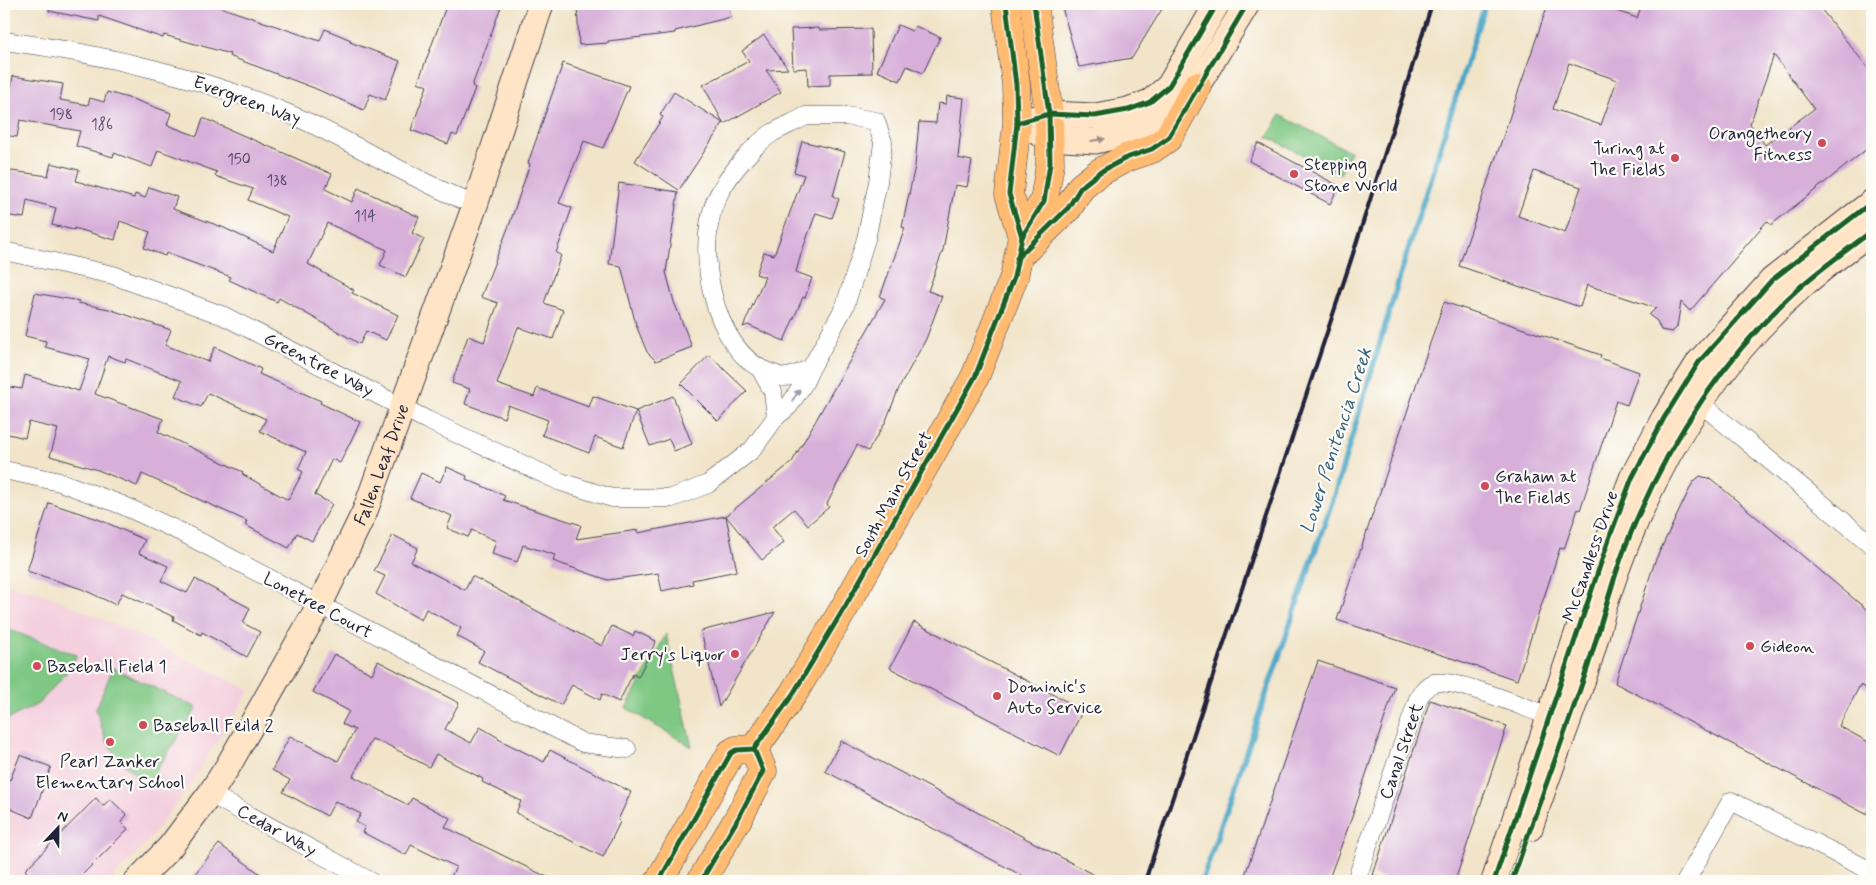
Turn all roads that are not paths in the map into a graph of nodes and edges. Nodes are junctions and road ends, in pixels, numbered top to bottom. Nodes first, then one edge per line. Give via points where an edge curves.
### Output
1 (541, 4) edge
2 (1006, 4) edge
3 (1034, 4) edge
4 (1217, 4) edge
5 (1247, 4) edge
6 (4, 41) edge
7 (1197, 86) junction
8 (1017, 123) junction
9 (1050, 126) junction
10 (1872, 202) edge
11 (475, 205) junction
12 (1872, 231) edge
13 (1019, 247) junction
14 (4, 251) edge
15 (811, 368) junction
16 (761, 370) junction
17 (1699, 402) junction
18 (404, 408) junction
19 (776, 417) junction
20 (4, 470) edge
21 (1872, 545) edge
22 (320, 606) junction
23 (1549, 716) junction
24 (627, 749) dead end
25 (754, 749) junction
26 (210, 794) junction
27 (1870, 874) edge
28 (137, 881) edge
29 (370, 881) edge
30 (658, 881) edge
31 (701, 881) edge
32 (1356, 881) edge
33 (1494, 881) edge
34 (1512, 881) edge
35 (1686, 881) edge

1 - 11 main road, Fallen Leaf Drive
2 - 8 main road, South Main Street via 1016,85
3 - 9 main road, South Main Street
4 - 9 main road via 1169,86 1150,102 1128,110
5 - 7 main road
6 - 11 street, Evergreen Way via 46,46 172,74 247,97 349,141
9 -> 7 main road via 1095,141 1141,130 1165,116
7 - 13 main road via 1168,138 1152,149 1100,172 1081,187 1068,208
8 - 9 main road
8 - 13 main road, South Main Street via 1009,194
9 - 13 main road, South Main Street via 1050,164 1044,201
10 - 23 main road, McCandless Drive via 1772,280 1711,348 1682,388 1624,497
11 - 18 main road, Fallen Leaf Drive
12 - 17 main road, McCandless Drive via 1795,292 1741,348
13 - 25 main road, South Main Street via 1014,277 975,378 793,694
14 - 18 street, Greentree Way via 113,275 224,316
15 - 16 street via 785,378
15 - 16 street, Greentree Way via 845,306 866,240 883,142 876,121 846,116 806,116 772,134 749,154 720,190 708,227 707,264 717,314 745,358
19 -> 15 street, Greentree Way via 789,406
16 - 19 street via 773,392
17 - 21 street
17 - 34 main road, McCandless Drive via 1662,463 1626,545 1607,596 1570,720
18 - 19 street, Greentree Way via 561,482 612,498 672,498 708,484 752,450
18 - 22 main road, Fallen Leaf Drive via 365,511
20 - 22 street, Lonetree Court via 60,482 122,505
22 - 24 street, Lonetree Court via 583,743
22 - 26 main road, Fallen Leaf Drive
23 - 32 street, Canal Street via 1454,684 1432,684 1423,690
23 - 33 main road, McCandless Drive
25 - 30 main road via 731,753
25 - 31 main road via 763,771
26 - 28 main road, Fallen Leaf Drive via 170,847
26 - 29 street, Cedar Way
27 - 35 street via 1731,801

